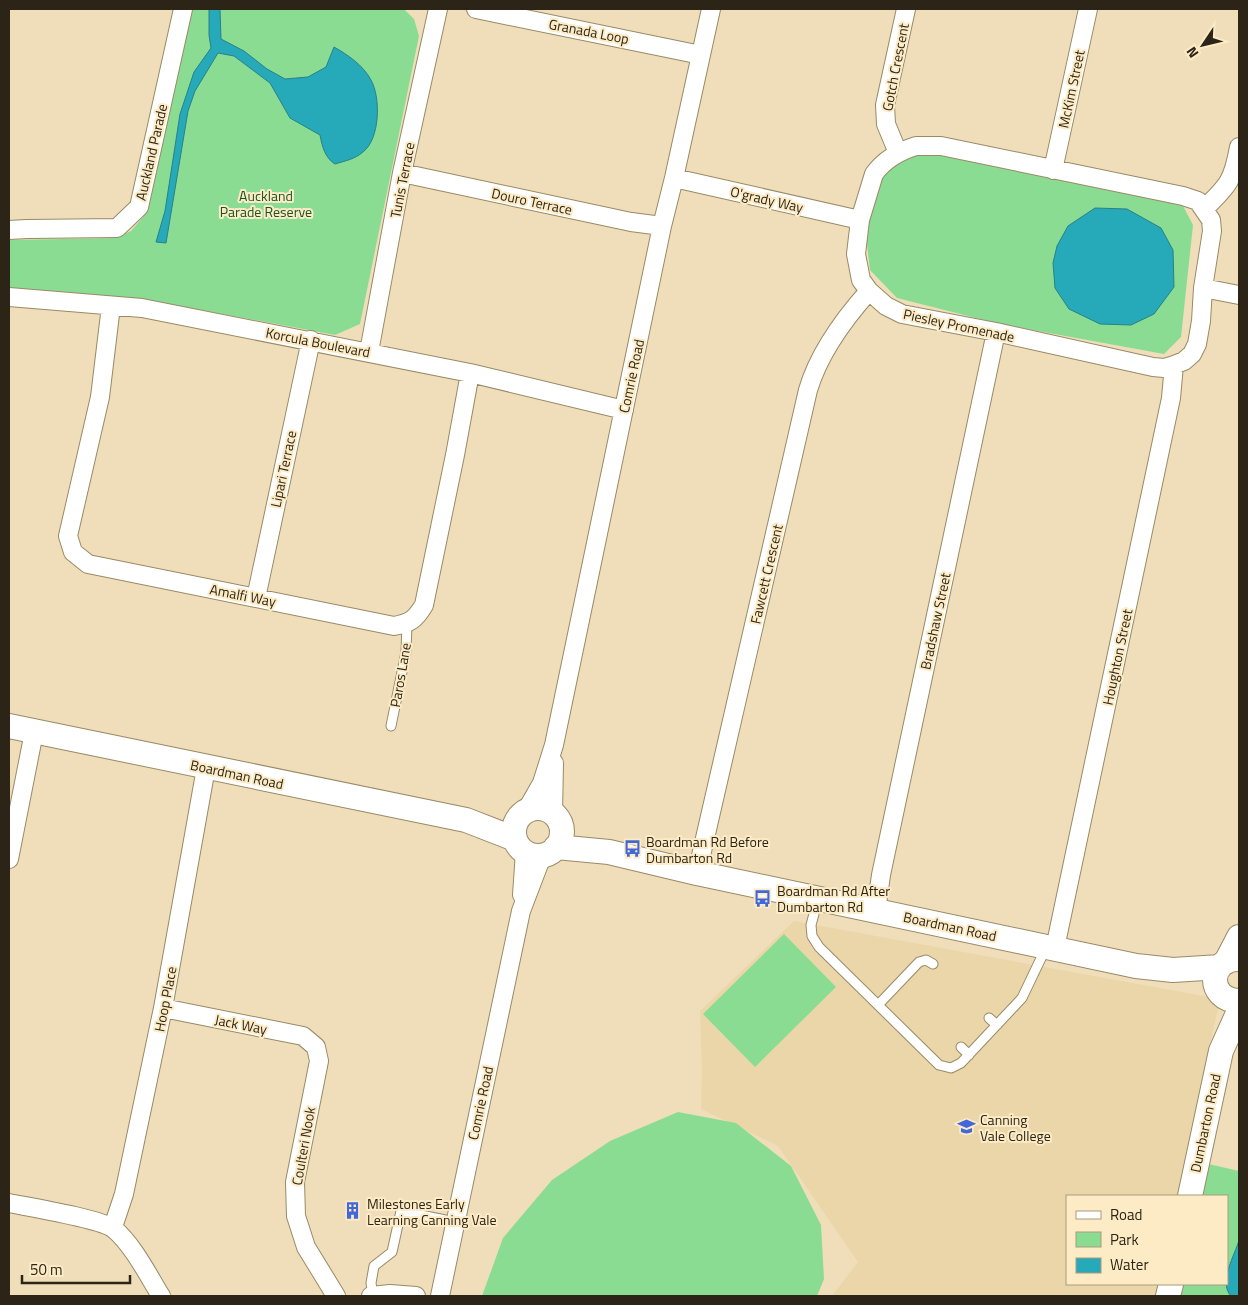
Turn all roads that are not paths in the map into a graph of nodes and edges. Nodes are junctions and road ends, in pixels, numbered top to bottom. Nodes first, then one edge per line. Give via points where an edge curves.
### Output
1 (183, 9) edge
2 (438, 9) edge
3 (476, 9) edge
4 (711, 9) edge
5 (906, 9) edge
6 (1088, 9) edge
7 (701, 55) junction
8 (1239, 147) edge
9 (898, 153) junction
10 (1053, 170) junction
11 (402, 173) junction
12 (674, 178) junction
13 (1205, 208) junction
14 (860, 220) junction
15 (9, 222) edge
16 (662, 226) junction
17 (27, 228) junction
18 (9, 230) edge
19 (1203, 288) junction
20 (869, 290) junction
21 (1239, 294) edge
22 (9, 297) edge
23 (111, 306) junction
24 (996, 332) junction
25 (311, 340) junction
26 (369, 352) junction
27 (1174, 365) junction
28 (470, 373) junction
29 (624, 410) junction
30 (256, 598) junction
31 (408, 624) junction
32 (9, 726) edge
33 (390, 726) dead end
34 (34, 732) junction
35 (554, 745) junction
36 (206, 768) junction
37 (537, 833) junction
38 (9, 859) edge
39 (697, 873) junction
40 (818, 898) junction
41 (876, 911) junction
42 (1239, 937) edge
43 (1050, 946) junction
44 (932, 964) dead end
45 (1227, 979) edge
46 (878, 1005) junction
47 (163, 1008) junction
48 (1239, 1012) edge
49 (989, 1018) dead end
50 (996, 1026) junction
51 (316, 1046) joint
52 (961, 1047) dead end
53 (1221, 1051) junction
54 (969, 1055) junction
55 (1190, 1195) edge
56 (9, 1203) edge
57 (455, 1222) junction
58 (113, 1227) junction
59 (161, 1296) edge
60 (336, 1296) edge
61 (372, 1296) edge
62 (416, 1296) edge
63 (440, 1296) edge

1 - 17 street, Auckland Parade via 139,207 117,228
2 - 11 street, Tunis Terrace
3 - 7 street, Granada Loop
4 - 7 street, Comrie Road
5 - 9 street, Gotch Crescent via 885,104 886,124
6 - 10 street, McKim Street
7 - 12 street, Comrie Road
8 - 13 street via 1230,182
9 - 10 street, Piesley Promenade via 916,146 941,146
9 - 14 street, Piesley Promenade via 874,174
10 - 13 street, Piesley Promenade via 1183,196 1198,201
11 - 16 street, Douro Terrace
11 - 26 street, Tunis Terrace
12 - 14 street, O'grady Way
12 - 16 street, Comrie Road
13 - 19 street via 1212,231
14 - 20 street, Piesley Promenade via 856,254 861,280
15 - 17 street, Auckland Parade
16 - 29 street, Comrie Road
17 - 18 street, Auckland Parade
19 - 21 street
19 - 27 street via 1197,344 1192,354
20 - 24 street, Piesley Promenade via 886,306 902,314
20 - 39 street, Fawcett Crescent via 839,327 811,379
22 - 23 street, Korcula Boulevard
23 - 25 street, Korcula Boulevard via 142,308
23 - 30 street, Amalfi Way via 100,397 68,536 73,552 88,564
24 - 27 street, Piesley Promenade via 1153,367
24 - 41 street, Bradshaw Street
25 - 26 street, Korcula Boulevard
25 - 30 street, Lipari Terrace
26 - 28 street, Korcula Boulevard
27 - 43 street, Houghton Street via 1171,398
28 - 29 street, Korcula Boulevard
28 - 31 street via 424,606
29 - 35 street, Comrie Road
30 - 31 street, Amalfi Way via 394,626
31 - 33 lane, Paros Lane via 406,652
32 - 34 street, Boardman Road
34 - 36 street, Boardman Road
34 - 38 street
35 - 37 street, Comrie Road
35 - 37 street, Comrie Road via 542,783
36 - 37 street, Boardman Road
36 - 47 street, Hoop Place
37 - 39 street, Boardman Road
37 - 57 street, Comrie Road
39 - 40 street, Boardman Road
40 - 41 street, Boardman Road
40 - 46 lane via 812,936 819,947
41 - 43 street, Boardman Road
42 - 45 street, Dumbarton Road
43 - 45 street, Boardman Road via 1136,966
43 - 50 lane via 1022,998
44 - 46 lane via 926,960 919,962 900,988
45 - 53 street, Dumbarton Road via 1218,1018
46 - 54 lane via 939,1065 951,1068
47 - 51 street, Jack Way via 303,1036
47 - 58 street, Hoop Place via 124,1194
48 - 53 street, Dumbarton Road
49 - 50 lane
50 - 54 lane
51 - 60 street, Coulteri Nook via 319,1061 295,1182 296,1216 306,1247
52 - 54 lane
53 - 55 street, Dumbarton Road
56 - 58 street
57 - 61 lane via 401,1211 392,1252 374,1266
57 - 63 street, Comrie Road
58 - 59 street
61 - 62 street

